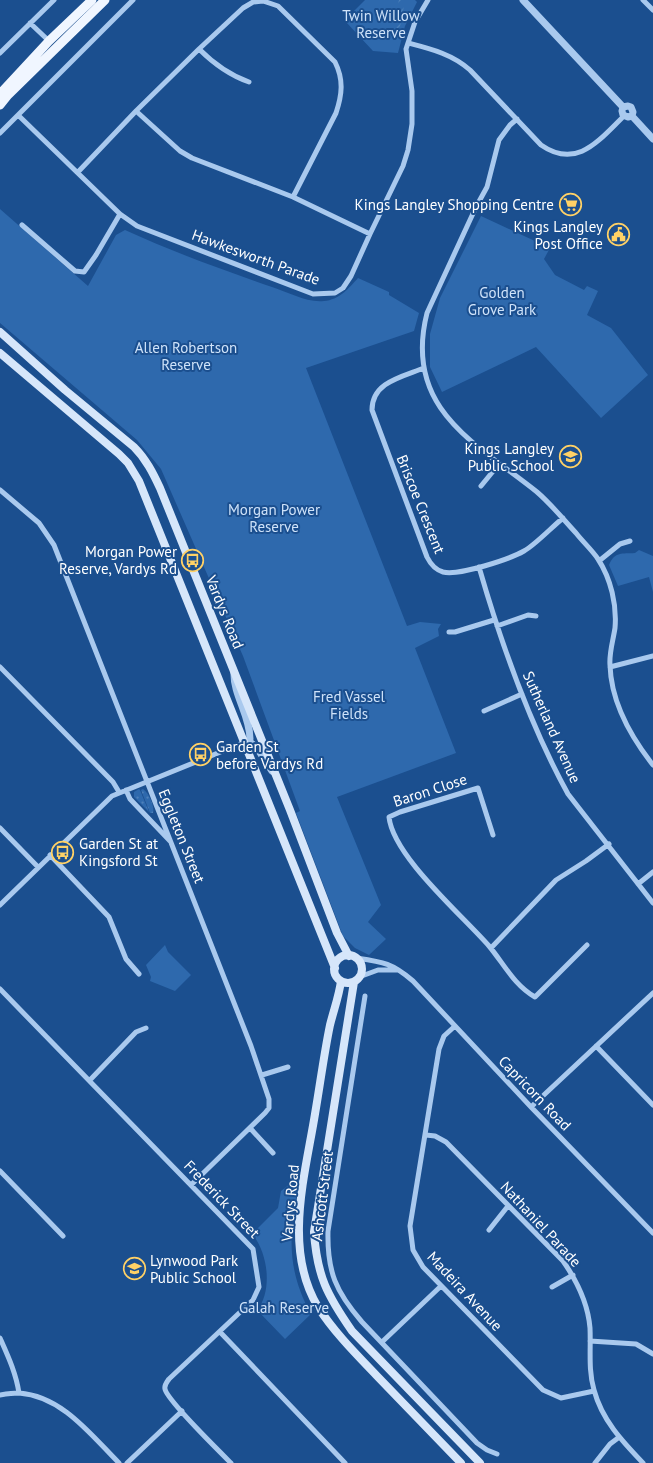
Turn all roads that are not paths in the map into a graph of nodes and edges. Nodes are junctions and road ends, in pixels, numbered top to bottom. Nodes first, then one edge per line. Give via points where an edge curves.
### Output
1 (54, 0) edge
2 (92, 0) edge
3 (105, 0) edge
4 (133, 0) edge
5 (263, 0) edge
6 (428, 0) edge
7 (523, 0) edge
8 (643, 0) edge
9 (653, 10) edge
10 (30, 22) junction
11 (408, 43) junction
12 (53, 45) junction
13 (199, 48) junction
14 (0, 53) edge
15 (249, 82) dead end
16 (0, 94) edge
17 (0, 105) edge
18 (136, 111) junction
19 (18, 115) junction
20 (628, 116) junction
21 (517, 119) junction
22 (0, 133) edge
23 (653, 139) edge
24 (78, 172) junction
25 (293, 197) junction
26 (120, 214) junction
27 (22, 225) dead end
28 (370, 234) junction
29 (0, 332) edge
30 (0, 353) edge
31 (424, 368) junction
32 (499, 464) junction
33 (481, 486) dead end
34 (0, 490) edge
35 (562, 518) junction
36 (630, 541) dead end
37 (599, 561) junction
38 (479, 567) junction
39 (536, 616) dead end
40 (494, 620) junction
41 (497, 626) junction
42 (449, 632) dead end
43 (653, 656) edge
44 (0, 666) edge
45 (610, 667) junction
46 (234, 671) junction
47 (522, 694) junction
48 (484, 711) dead end
49 (245, 742) junction
50 (652, 761) edge
51 (147, 781) junction
52 (278, 781) junction
53 (126, 790) junction
54 (119, 792) junction
55 (0, 828) edge
56 (493, 835) dead end
57 (172, 844) junction
58 (609, 844) junction
59 (50, 855) junction
60 (38, 867) junction
61 (653, 872) edge
62 (638, 884) junction
63 (653, 903) edge
64 (0, 904) edge
65 (587, 945) dead end
66 (490, 948) junction
67 (353, 957) junction
68 (335, 968) junction
69 (399, 970) junction
70 (139, 974) dead end
71 (357, 979) junction
72 (341, 981) junction
73 (0, 989) edge
74 (653, 993) edge
75 (365, 996) dead end
76 (454, 1026) junction
77 (146, 1028) dead end
78 (596, 1046) junction
79 (288, 1067) dead end
80 (262, 1075) junction
81 (90, 1080) junction
82 (653, 1105) edge
83 (531, 1107) junction
84 (250, 1128) junction
85 (426, 1135) junction
86 (273, 1153) dead end
87 (0, 1171) edge
88 (191, 1185) junction
89 (508, 1206) junction
90 (489, 1230) dead end
91 (653, 1233) edge
92 (63, 1236) dead end
93 (573, 1275) junction
94 (441, 1286) junction
95 (552, 1287) dead end
96 (220, 1332) junction
97 (0, 1338) edge
98 (590, 1341) junction
99 (382, 1342) junction
100 (653, 1354) edge
101 (594, 1391) junction
102 (19, 1393) junction
103 (0, 1395) edge
104 (182, 1411) junction
105 (618, 1438) junction
106 (497, 1454) dead end
107 (118, 1463) edge
108 (127, 1463) edge
109 (231, 1463) edge
110 (345, 1463) edge
111 (461, 1463) edge
112 (480, 1463) edge
113 (595, 1463) edge
114 (642, 1463) edge

1 - 10 street
2 - 12 main road
3 - 12 main road
4 - 19 street
5 - 13 street via 243,8
5 - 25 street via 278,6 335,62 340,71 341,98 336,113
6 - 11 street, Hawkesworth Parade via 415,22
7 - 20 street via 624,107 631,107 633,112
8 - 9 street
10 - 12 street
10 - 14 street
11 - 21 street via 441,52 460,62
11 - 28 street, Hawkesworth Parade via 412,91 408,150
12 - 16 main road
12 - 17 main road
13 - 15 street via 217,66
13 - 18 street
18 - 24 street
18 - 25 street via 192,158
19 - 22 street
19 - 24 street, Hawkesworth Parade
20 - 21 street via 590,148 571,154 547,149
20 - 23 street
21 - 31 street via 499,140 487,187 427,313 423,330
24 - 26 street, Hawkesworth Parade
25 - 28 street
26 - 27 street via 96,255 80,273
26 - 28 street, Hawkesworth Parade via 145,230 314,294 335,293 343,288
29 - 46 main road, Vardys Road via 146,461
30 - 49 main road, Vardys Road via 115,450 133,470
31 - 32 street via 439,404 452,424
31 - 38 street, Briscoe Crescent via 380,388 373,401 373,416 429,560 444,572 457,573
32 - 33 street
32 - 35 street via 537,492
34 - 51 street, Eggleton Street via 39,523 54,545
35 - 37 street
35 - 38 street, Briscoe Crescent via 525,550
36 - 37 street via 620,544
37 - 45 street via 615,605
38 - 40 street, Sutherland Avenue
39 - 41 street via 528,615
40 - 41 street, Sutherland Avenue
40 - 42 street
41 - 47 street, Sutherland Avenue
43 - 45 street
44 - 54 street via 113,782
45 - 50 street via 620,711
46 - 49 street via 234,685 249,731 250,739
46 - 52 main road, Vardys Road
47 - 48 street
47 - 58 street, Sutherland Avenue via 568,794
49 - 51 street
49 - 52 street via 255,746
49 - 68 main road, Vardys Road
51 - 53 street
51 - 57 street, Eggleton Street
52 - 67 main road, Vardys Road via 337,934
53 - 54 street
53 - 57 street via 130,799
54 - 59 street via 106,800
55 - 60 street
56 - 66 street, Baron Close via 478,788 389,817 406,855
57 - 80 street, Eggleton Street
58 - 62 street, Sutherland Avenue
58 - 66 street via 556,880
59 - 60 street
59 - 70 street via 109,917 126,959
60 - 64 street
61 - 62 street
62 - 63 street, Sutherland Avenue
65 - 66 street via 535,997 509,974
67 - 68 main road via 338,960
67 - 69 street, Capricorn Road via 381,961
67 - 71 main road via 362,969
68 - 72 main road
69 - 71 street via 378,970
69 - 76 street, Capricorn Road
71 - 72 main road via 347,983
71 - 112 main road, Vardys Road via 314,1232 316,1258 322,1280 352,1331
72 - 111 main road, Vardys Road via 330,1024 302,1194 300,1253 317,1305 332,1326
73 - 81 street, Frederick Street
74 - 78 street
75 - 99 street, Ashcott Street via 328,1231 328,1257 345,1302
76 - 83 street, Capricorn Road
76 - 85 street, Madeira Avenue via 444,1036 439,1049
77 - 81 street via 136,1032
78 - 82 street
78 - 83 street
79 - 80 street
80 - 84 street, Eggleton Street via 269,1105
81 - 88 street, Frederick Street
83 - 91 street, Capricorn Road
84 - 86 street
84 - 88 street, Eggleton Street
85 - 89 street, Nathaniel Parade via 446,1142
85 - 94 street, Madeira Avenue via 410,1226 411,1241 417,1259
87 - 92 street
88 - 96 street, Frederick Street via 253,1251 257,1293 251,1303
89 - 90 street
89 - 93 street, Nathaniel Parade
93 - 95 street
93 - 98 street, Nathaniel Parade via 584,1303
94 - 99 street
94 - 101 street, Madeira Avenue via 543,1390 561,1398
96 - 104 street, Frederick Street via 165,1385 169,1397
96 - 110 street
97 - 102 street via 17,1379
98 - 100 street via 636,1344
98 - 101 street, Nathaniel Parade via 590,1374
99 - 106 street, Ashcott Street via 477,1443
101 - 105 street, Nathaniel Parade
102 - 103 street
102 - 107 street via 52,1402 64,1410
104 - 108 street
104 - 109 street, Frederick Street
105 - 113 street
105 - 114 street, Nathaniel Parade

